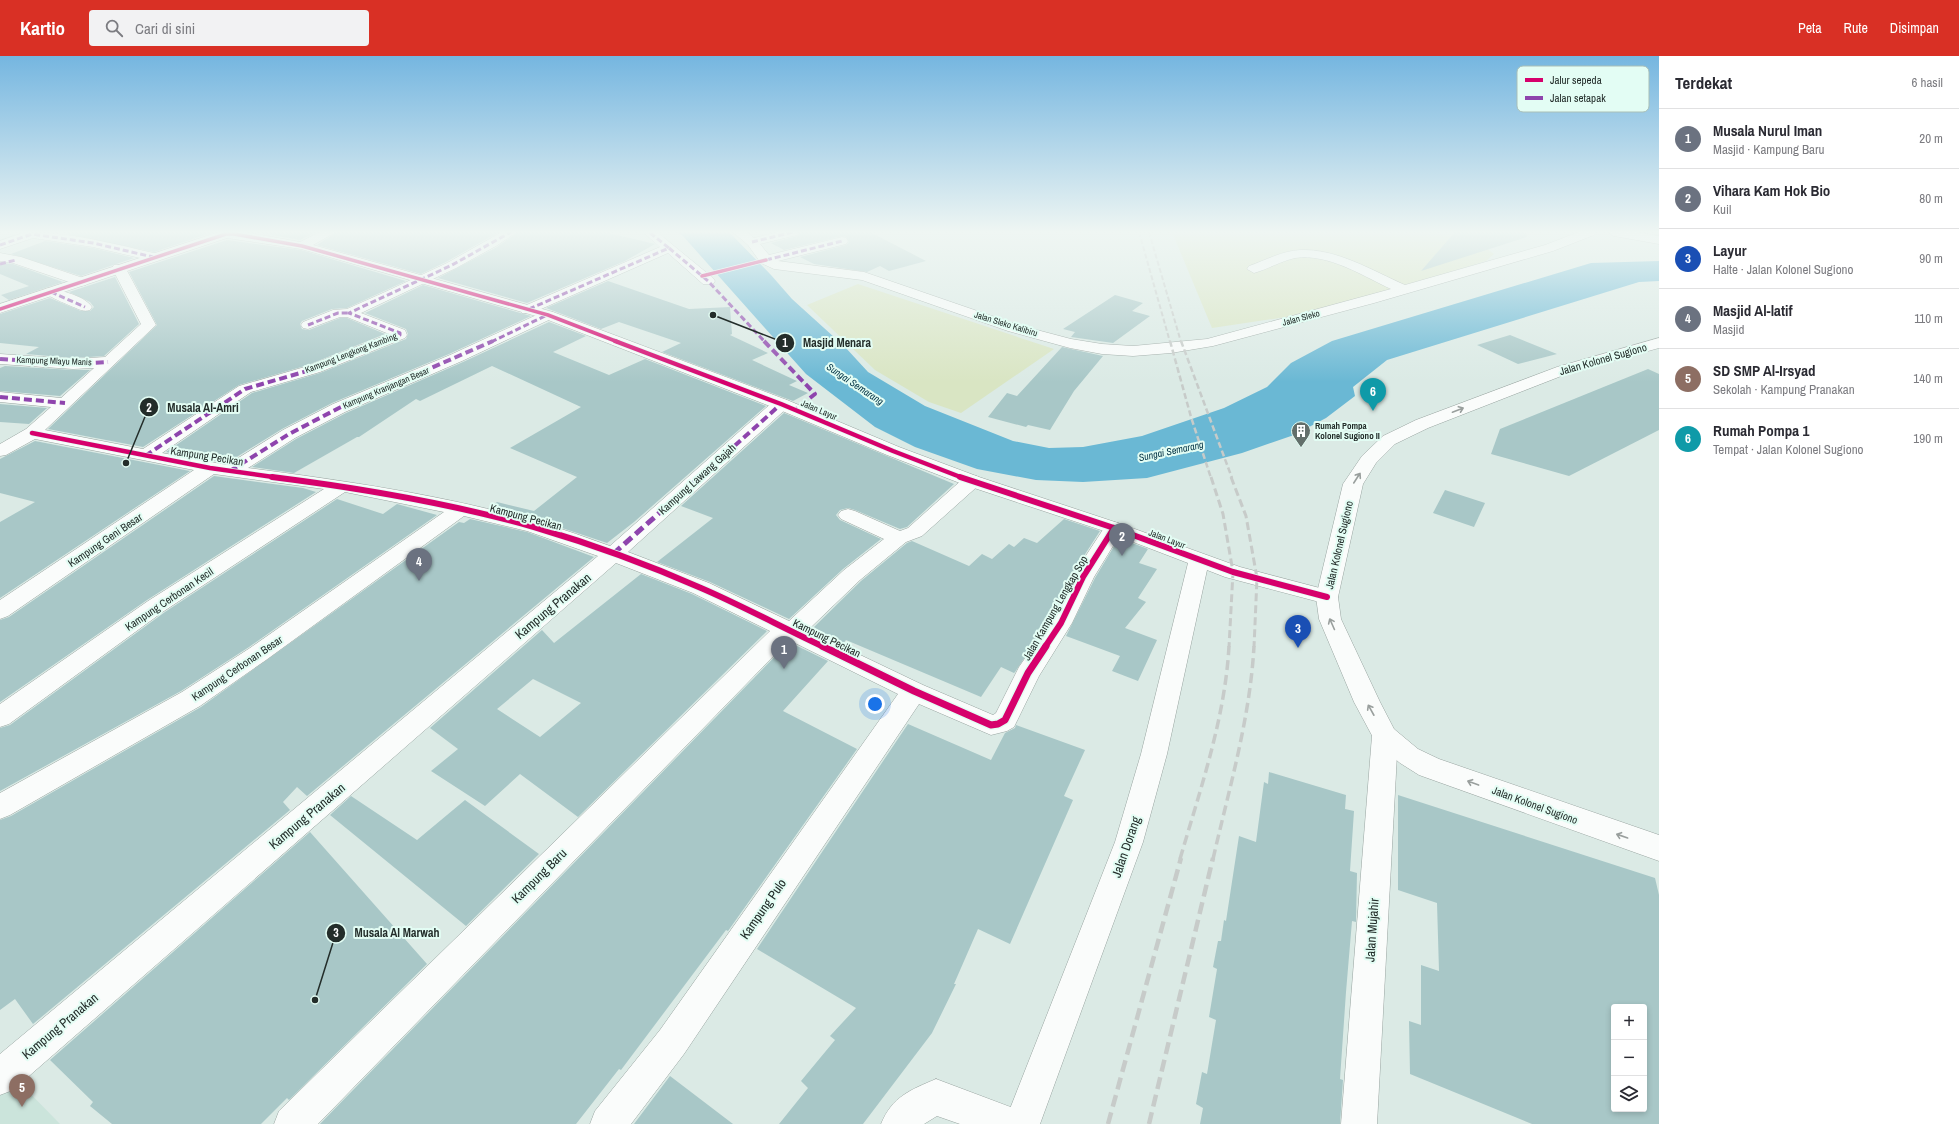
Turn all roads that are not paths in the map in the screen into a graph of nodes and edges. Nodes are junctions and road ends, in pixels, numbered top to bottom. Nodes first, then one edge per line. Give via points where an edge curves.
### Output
1 (81, 282) edge
2 (126, 282) edge
3 (417, 282) edge
4 (428, 282) edge
5 (591, 282) edge
6 (882, 282) edge
7 (1384, 282) edge
8 (1432, 282) edge
9 (1404, 290) junction
10 (50, 292) junction
11 (86, 307) dead end
12 (0, 309) edge
13 (527, 310) junction
14 (349, 313) junction
15 (548, 315) junction
16 (308, 325) dead end
17 (1659, 343) edge
18 (1171, 348) joint
19 (0, 359) edge
20 (108, 362) junction
21 (0, 398) edge
22 (65, 403) junction
23 (781, 404) junction
24 (32, 434) junction
25 (0, 451) edge
26 (146, 456) junction
27 (220, 470) junction
28 (972, 481) junction
29 (342, 486) junction
30 (461, 509) junction
31 (848, 515) dead end
32 (1114, 528) junction
33 (900, 538) junction
34 (614, 554) junction
35 (1199, 560) junction
36 (1327, 597) junction
37 (0, 612) edge
38 (789, 630) junction
39 (914, 691) junction
40 (0, 717) edge
41 (1005, 720) joint
42 (1385, 736) junction
43 (0, 807) edge
44 (1659, 848) edge
45 (0, 1077) edge
46 (292, 1124) edge
47 (608, 1124) edge
48 (899, 1124) edge
49 (1008, 1124) edge
50 (1022, 1124) edge
51 (1359, 1124) edge

1 - 10 street, Jalan Layur
2 - 20 street via 149,325
3 - 14 street
4 - 13 street, Jalan Layur
5 - 13 street
6 - 18 street, Jalan Sleko Kalibiru via 1013,328 1070,343 1133,351
7 - 9 street
8 - 9 street, Jalan Sleko
9 - 18 street, Jalan Sleko via 1208,343
10 - 11 street
10 - 12 street, Jalan Layur
13 - 15 street, Jalan Layur
14 - 16 street via 338,313
14 - 26 street, Kampung Lengkong Kambing via 401,334 314,369 246,389
15 - 23 street, Jalan Layur
15 - 27 street, Kampung Kranjangan Besar via 339,408
36 -> 17 street, Jalan Kolonel Sugiono via 1353,484 1369,460 1390,440 1427,422 1563,370
19 - 20 street, Kampung Mlayu Manis via 73,364
20 - 22 street
21 - 22 street
22 - 24 street
23 - 28 street, Jalan Layur via 893,452
23 - 34 street, Kampung Lawang Gajah
24 - 25 street
24 - 26 street, Kampung Pecikan
26 - 27 street, Kampung Pecikan
27 - 29 street, Kampung Pecikan
27 - 37 street, Kampung Geni Besar
28 - 32 street, Jalan Layur
28 - 33 street, Kampung Baru via 915,532
29 - 30 street, Kampung Pecikan
29 - 40 street, Kampung Cerbonan Kecil via 156,606
30 - 34 street, Kampung Pecikan via 534,527
30 - 43 street, Kampung Cerbonan Besar via 191,700
31 - 33 street
32 - 35 street, Jalan Layur
32 - 41 street, Jalan Kampung Lengkap Sop via 1083,577 1060,623 1028,673
33 - 38 street, Kampung Baru via 852,575
34 - 38 street, Kampung Pecikan via 701,588
34 - 45 street, Kampung Pranakan
35 - 36 street, Jalan Layur
35 - 50 street, Jalan Dorang via 1154,754 1129,842
42 -> 36 street, Jalan Kolonel Sugiono via 1330,619
38 - 39 street, Kampung Pecikan
38 - 46 street, Kampung Baru
39 - 41 street, Kampung Pecikan via 991,725
39 - 47 street, Kampung Pulo via 672,1042
44 -> 42 street, Jalan Kolonel Sugiono via 1429,767 1409,756
42 - 51 street, Jalan Mujahir
48 - 49 street via 914,1108 936,1097

